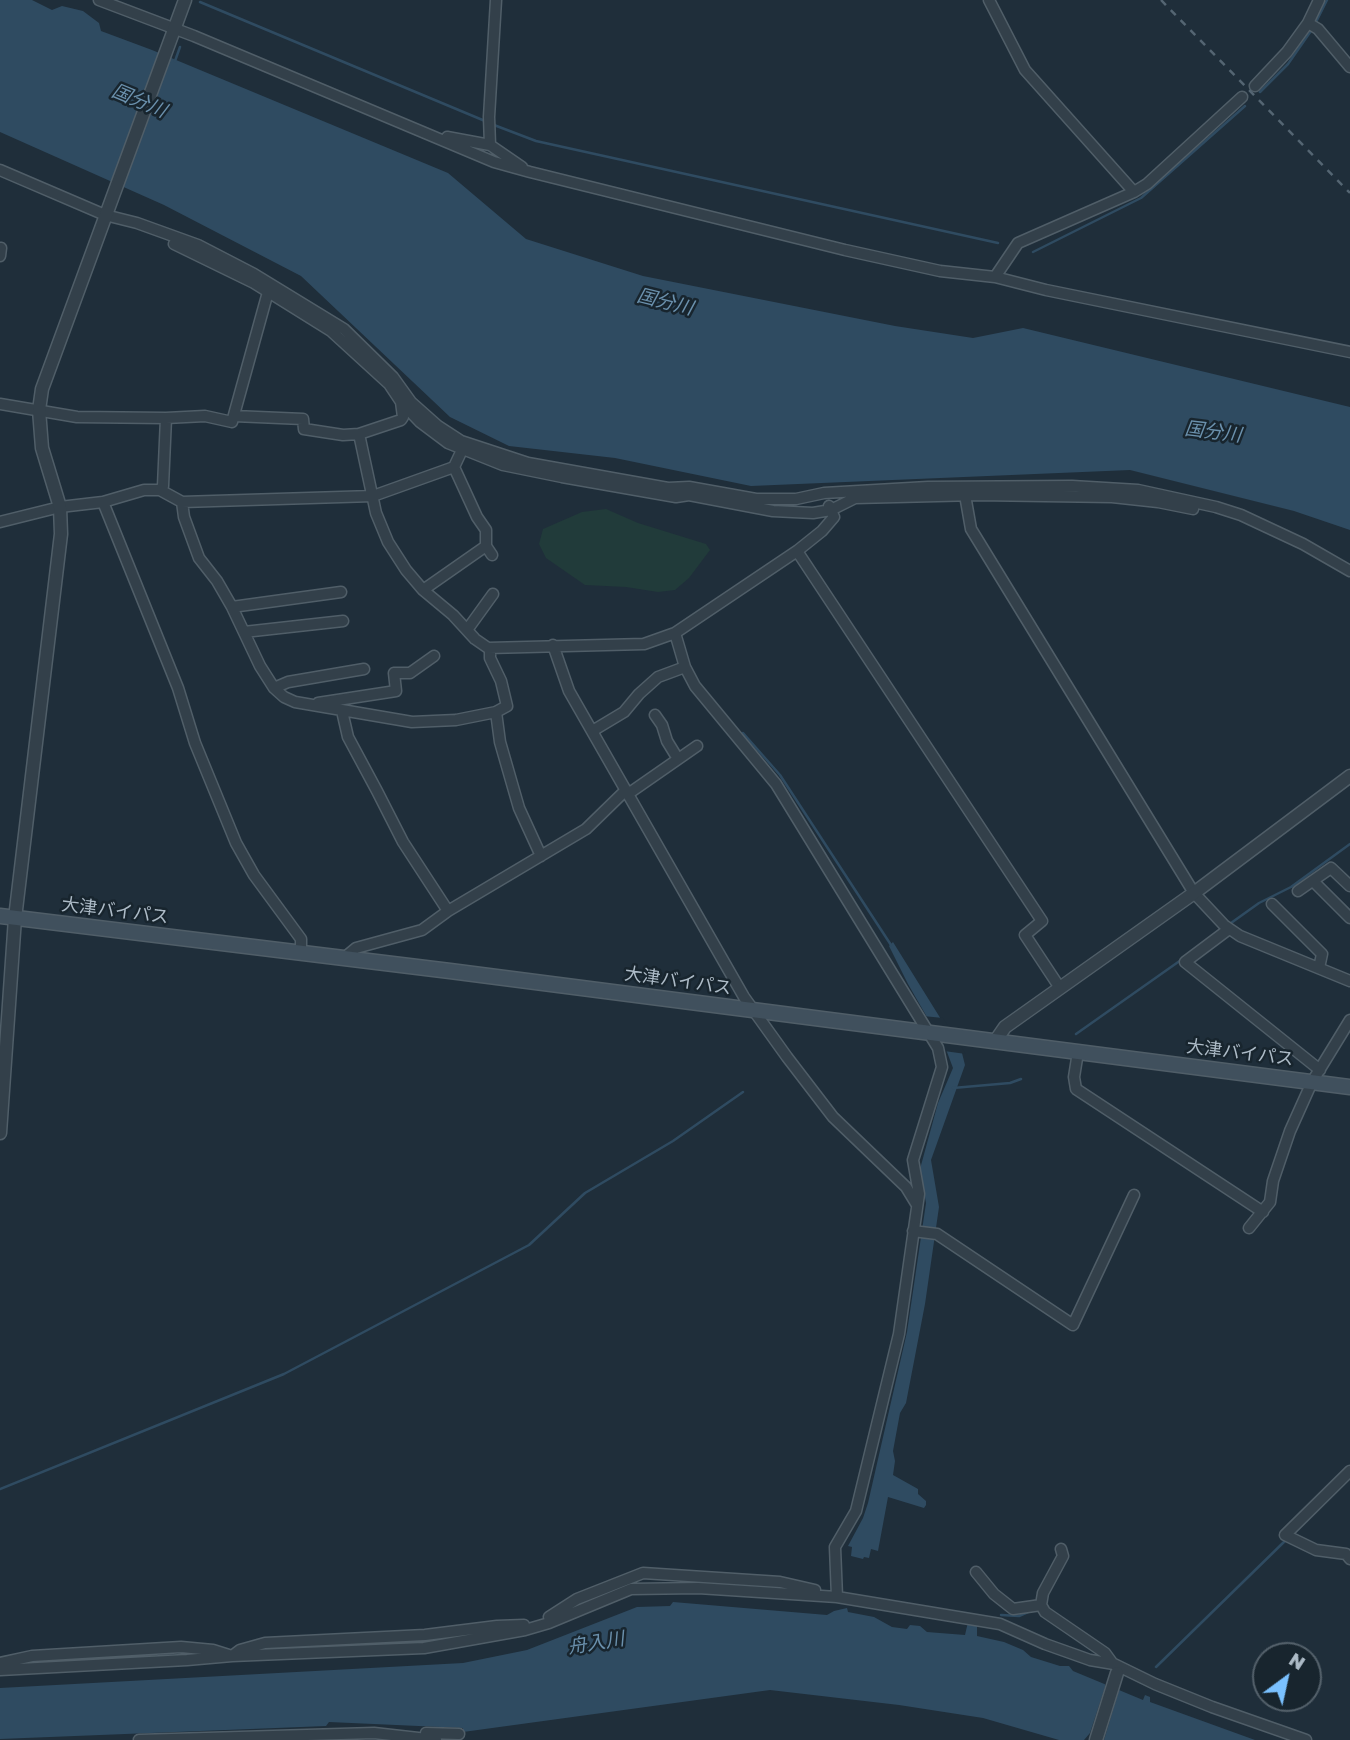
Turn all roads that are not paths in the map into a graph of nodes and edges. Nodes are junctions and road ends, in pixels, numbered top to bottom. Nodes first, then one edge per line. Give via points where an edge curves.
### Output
1 (99, 0) edge
2 (121, 0) edge
3 (185, 0) edge
4 (496, 0) edge
5 (989, 0) edge
6 (1319, 0) edge
7 (145, 18) junction
8 (1312, 26) junction
9 (174, 34) junction
10 (1350, 67) edge
11 (1255, 86) dead end
12 (1242, 97) dead end
13 (426, 133) junction
14 (490, 140) junction
15 (0, 170) edge
16 (530, 172) junction
17 (0, 177) edge
18 (1134, 192) junction
19 (63, 196) junction
20 (110, 214) junction
21 (1, 248) edge
22 (0, 256) edge
23 (995, 277) junction
24 (255, 279) junction
25 (268, 292) junction
26 (1350, 352) edge
27 (401, 402) junction
28 (0, 404) edge
29 (39, 410) junction
30 (234, 416) junction
31 (166, 418) junction
32 (359, 434) junction
33 (462, 450) junction
34 (454, 467) junction
35 (160, 490) junction
36 (824, 493) junction
37 (965, 495) junction
38 (373, 496) junction
39 (103, 502) junction
40 (183, 502) junction
41 (60, 507) junction
42 (831, 510) junction
43 (1256, 521) junction
44 (0, 522) edge
45 (797, 551) junction
46 (1350, 571) edge
47 (423, 590) junction
48 (341, 592) dead end
49 (493, 594) dead end
50 (232, 607) junction
51 (343, 621) dead end
52 (467, 630) junction
53 (244, 632) junction
54 (675, 634) junction
55 (554, 645) junction
56 (490, 648) junction
57 (434, 656) dead end
58 (685, 667) junction
59 (364, 669) dead end
60 (274, 688) junction
61 (312, 704) junction
62 (342, 711) junction
63 (496, 712) junction
64 (655, 715) dead end
65 (594, 730) junction
66 (697, 746) dead end
67 (678, 760) junction
68 (1350, 776) edge
69 (627, 792) junction
70 (541, 856) junction
71 (1312, 881) junction
72 (1350, 886) edge
73 (1298, 891) dead end
74 (1194, 893) junction
75 (1272, 904) dead end
76 (448, 911) junction
77 (7, 917) edge
78 (1350, 918) edge
79 (1229, 929) junction
80 (301, 953) junction
81 (344, 958) junction
82 (1319, 968) junction
83 (1350, 981) edge
84 (1060, 988) junction
85 (753, 1011) junction
86 (1350, 1020) edge
87 (930, 1033) junction
88 (996, 1040) junction
89 (1079, 1052) junction
90 (1316, 1076) junction
91 (1350, 1087) edge
92 (0, 1133) edge
93 (1134, 1195) dead end
94 (917, 1205) junction
95 (1263, 1212) junction
96 (1249, 1228) dead end
97 (916, 1231) junction
98 (1350, 1471) edge
99 (1061, 1549) dead end
100 (1350, 1559) edge
101 (976, 1572) dead end
102 (837, 1597) junction
103 (1041, 1605) junction
104 (232, 1656) junction
105 (0, 1663) edge
106 (1115, 1668) junction
107 (0, 1670) edge
108 (459, 1734) dead end
109 (405, 1735) junction
110 (139, 1740) edge
111 (436, 1740) edge
112 (1096, 1740) edge
113 (1306, 1740) edge

1 - 7 street
2 - 7 street
3 - 9 street
4 - 14 street
5 - 18 street via 1025,70
6 - 8 street
7 - 9 street
8 - 10 street
8 - 11 street
9 - 13 street
9 - 20 street
12 - 18 street
13 - 14 street
13 - 16 street
14 - 16 street
15 - 19 street
16 - 23 street via 856,253
17 - 19 street
18 - 23 street via 1018,243
19 - 20 street
20 - 24 street via 198,245
20 - 29 street via 49,368
21 - 22 street
23 - 26 street
24 - 25 street
24 - 36 street via 344,329 393,377 411,402 461,441 528,463 668,488 690,487 756,499 796,499
25 - 27 street via 331,331 389,384
25 - 30 street
27 - 32 street via 401,420
27 - 33 street via 428,428
28 - 29 street
29 - 31 street via 77,417
29 - 41 street via 42,448
30 - 31 street via 232,422 205,416
30 - 32 street via 303,419 304,429
31 - 35 street
32 - 38 street
33 - 34 street
33 - 42 street via 503,465 676,497 688,495 773,510
34 - 38 street
34 - 47 street via 486,530 489,550
35 - 39 street
35 - 40 street
36 - 42 street
36 - 43 street via 1011,486 1139,490
37 - 42 street via 855,498
37 - 43 street via 1112,497
37 - 74 street via 971,528
38 - 40 street
38 - 47 street via 388,542
39 - 41 street
39 - 80 street via 236,843 301,939
40 - 50 street via 199,558
41 - 44 street
41 - 77 street via 61,534
42 - 45 street via 834,517
43 - 46 street
45 - 54 street
45 - 84 street via 1042,921 1025,934
47 - 52 street
48 - 50 street
49 - 52 street
50 - 53 street
51 - 53 street
52 - 56 street
53 - 60 street
54 - 55 street via 644,644
54 - 58 street
55 - 56 street
55 - 65 street via 569,691
56 - 63 street via 507,706
57 - 61 street via 410,673 394,673 396,691
58 - 65 street via 659,677 624,712
58 - 87 street via 695,686 776,784
59 - 60 street
60 - 61 street via 295,702
61 - 62 street
62 - 63 street via 412,722
62 - 76 street via 348,737 403,842
63 - 70 street via 519,808
64 - 67 street
65 - 69 street
66 - 67 street
67 - 69 street
68 - 74 street
69 - 70 street via 586,829
69 - 85 street
70 - 76 street
71 - 72 street via 1331,868
71 - 73 street
71 - 78 street
74 - 79 street
74 - 84 street
75 - 82 street via 1322,954
76 - 81 street via 422,930 356,948
77 - 80 main road, 大津バイパス
77 - 92 street
79 - 82 street
79 - 90 street via 1185,962
80 - 81 main road, 大津バイパス
81 - 85 main road, 大津バイパス
82 - 83 street
84 - 88 street via 1005,1027
85 - 87 main road, 大津バイパス
85 - 94 street via 834,1117 906,1187
86 - 90 street
87 - 88 main road, 大津バイパス
87 - 94 street via 942,1067 913,1160
88 - 89 main road, 大津バイパス
89 - 90 main road, 大津バイパス
89 - 95 street via 1076,1089
90 - 91 main road, 大津バイパス
90 - 95 street via 1290,1131
93 - 97 street via 1073,1325 937,1234
94 - 97 street
95 - 96 street
97 - 102 street via 899,1334 856,1511 835,1547
98 - 100 street via 1285,1535
99 - 103 street via 1063,1556
101 - 103 street via 1013,1609
102 - 104 street via 780,1582 643,1573 525,1625 265,1643
102 - 106 street via 999,1624
103 - 106 street via 1105,1653
104 - 105 street via 181,1647 32,1656
104 - 107 street
106 - 112 street
106 - 113 street
108 - 109 street
109 - 110 street
109 - 111 street

